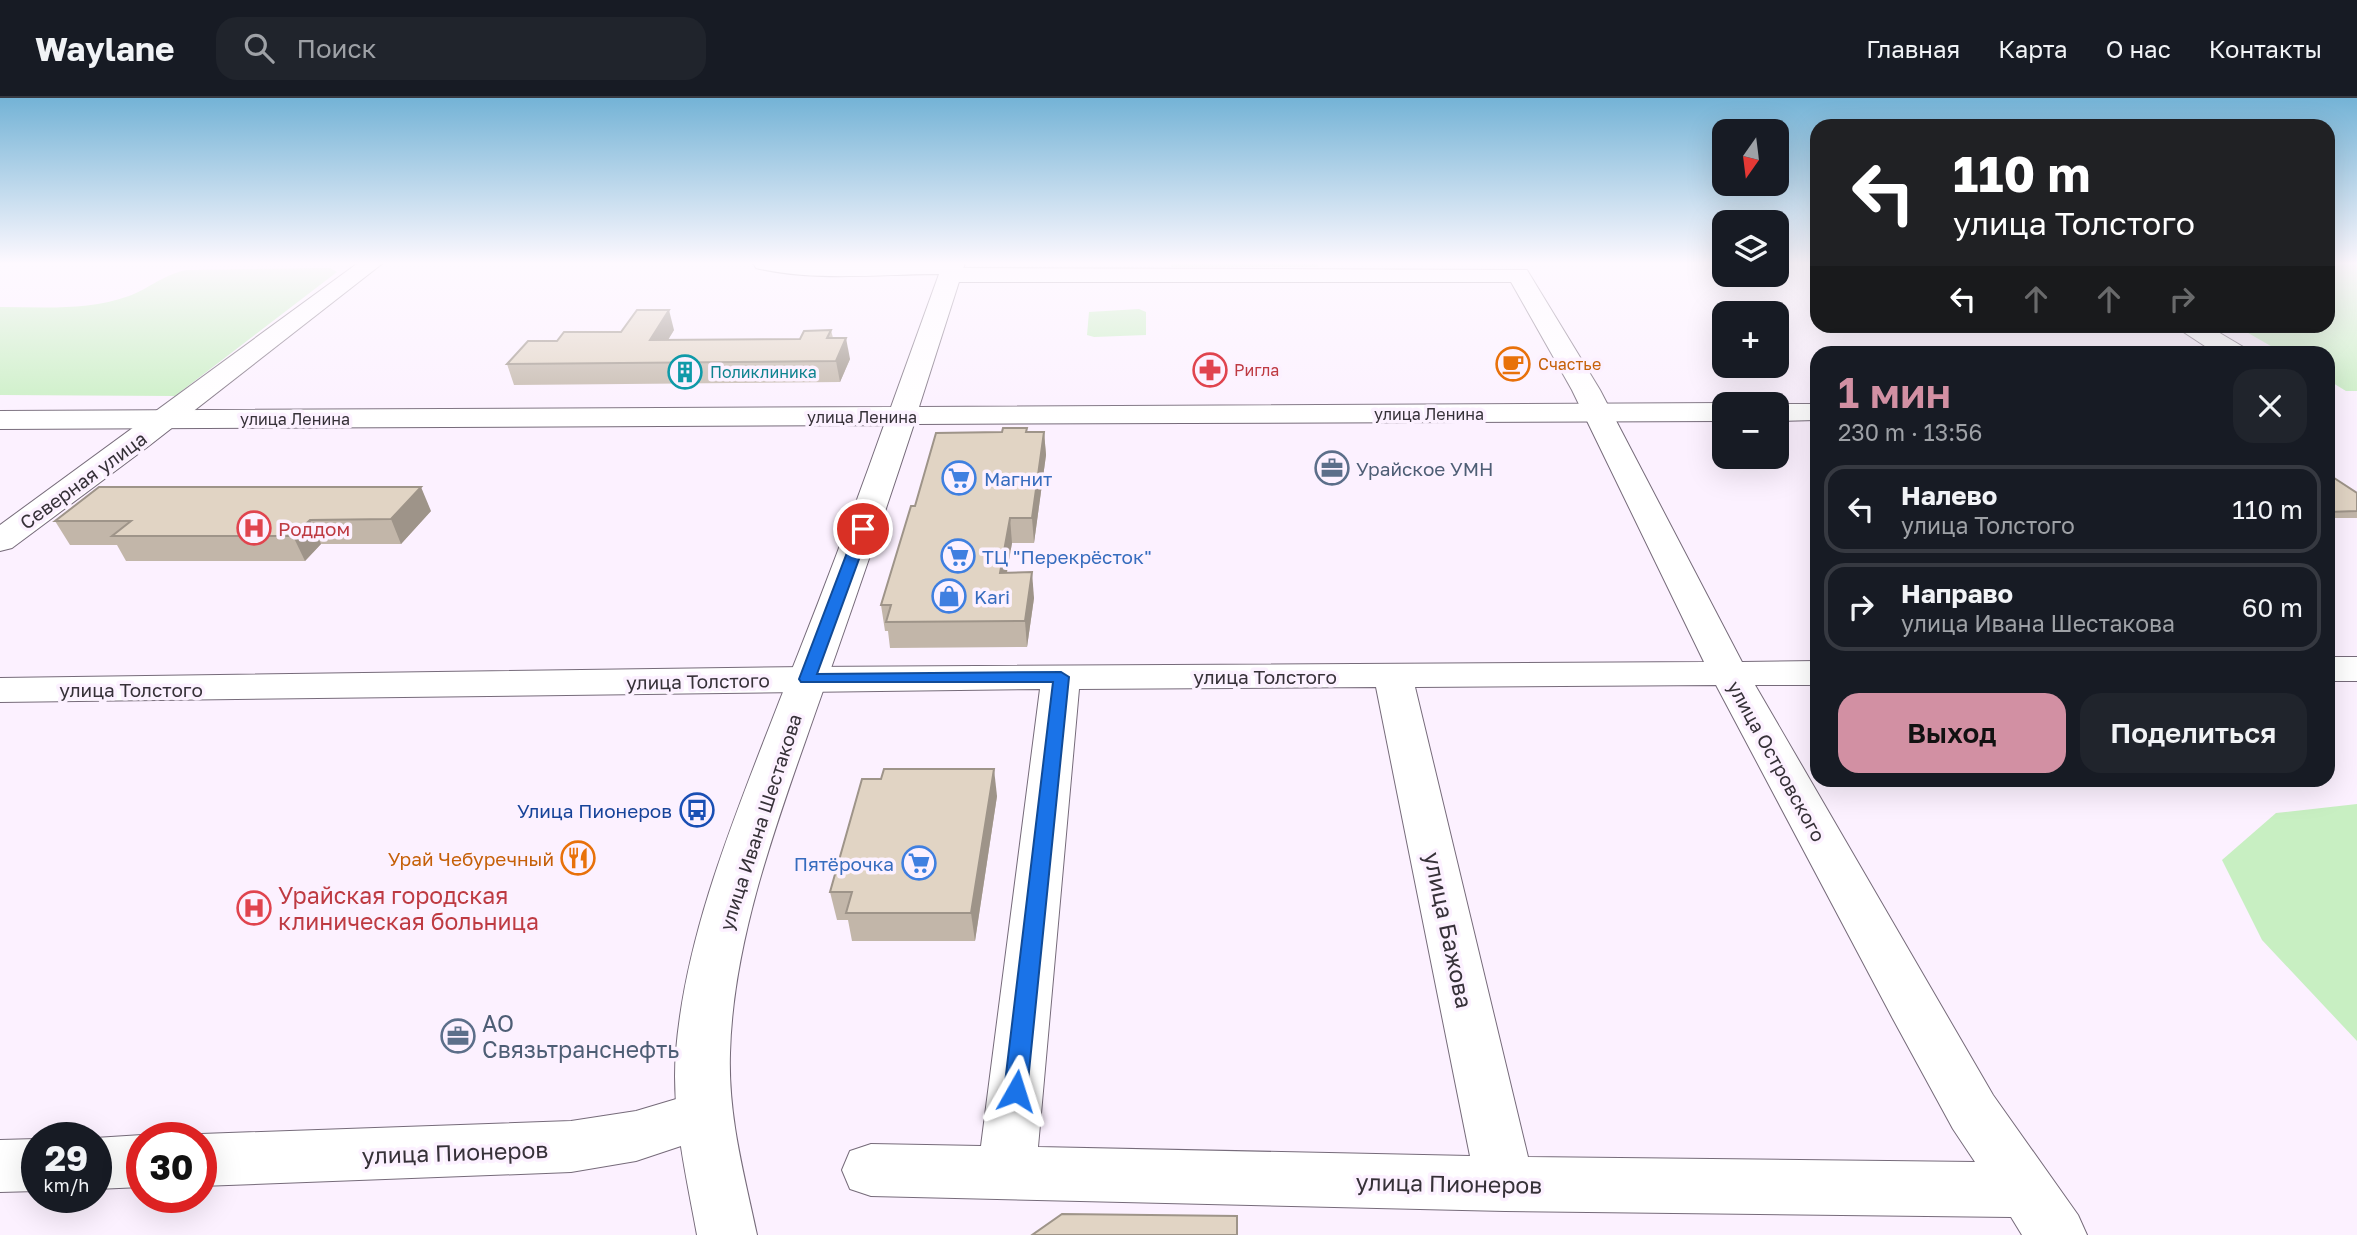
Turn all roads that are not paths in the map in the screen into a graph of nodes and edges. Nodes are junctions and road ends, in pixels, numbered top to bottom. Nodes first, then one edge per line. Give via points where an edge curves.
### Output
1 (302, 316) edge
2 (936, 316) edge
3 (1543, 316) edge
4 (2203, 333) edge
5 (2223, 346) edge
6 (1712, 412) edge
7 (1789, 412) edge
8 (1810, 412) edge
9 (1598, 413) junction
10 (902, 417) junction
11 (166, 419) junction
12 (0, 420) edge
13 (0, 541) edge
14 (2335, 669) edge
15 (2357, 669) edge
16 (1729, 673) junction
17 (1810, 673) edge
18 (1393, 675) junction
19 (1061, 677) junction
20 (807, 679) junction
21 (0, 690) edge
22 (704, 1115) junction
23 (217, 1160) edge
24 (21, 1165) edge
25 (0, 1166) edge
26 (872, 1170) dead end
27 (1007, 1173) junction
28 (1505, 1184) junction
29 (2041, 1212) edge
30 (727, 1235) edge

1 - 11 street, Северная улица
2 - 10 street, улица Ивана Шестакова
3 - 9 street, улица Островского
4 - 5 street
6 - 9 street, улица Ленина
7 - 8 street
9 - 10 street, улица Ленина
9 - 16 street, улица Островского
10 - 11 street, улица Ленина
10 - 20 street, улица Ивана Шестакова
11 - 12 street, улица Ленина
11 - 13 street, Северная улица
14 - 15 street
16 - 17 street, улица Толстого
16 - 18 street, улица Толстого
16 - 29 street, улица Островского via 1973,1112
18 - 19 street, улица Толстого
18 - 28 street, улица Бажова
19 - 20 street, улица Толстого
19 - 27 street
20 - 21 street, улица Толстого
20 - 22 street, улица Ивана Шестакова via 765,794 715,963 703,1051
22 - 23 street, улица Пионеров via 604,1145
22 - 30 street, улица Ивана Шестакова
24 - 25 street
26 - 27 street, улица Пионеров
27 - 28 street, улица Пионеров
28 - 29 street, улица Пионеров

